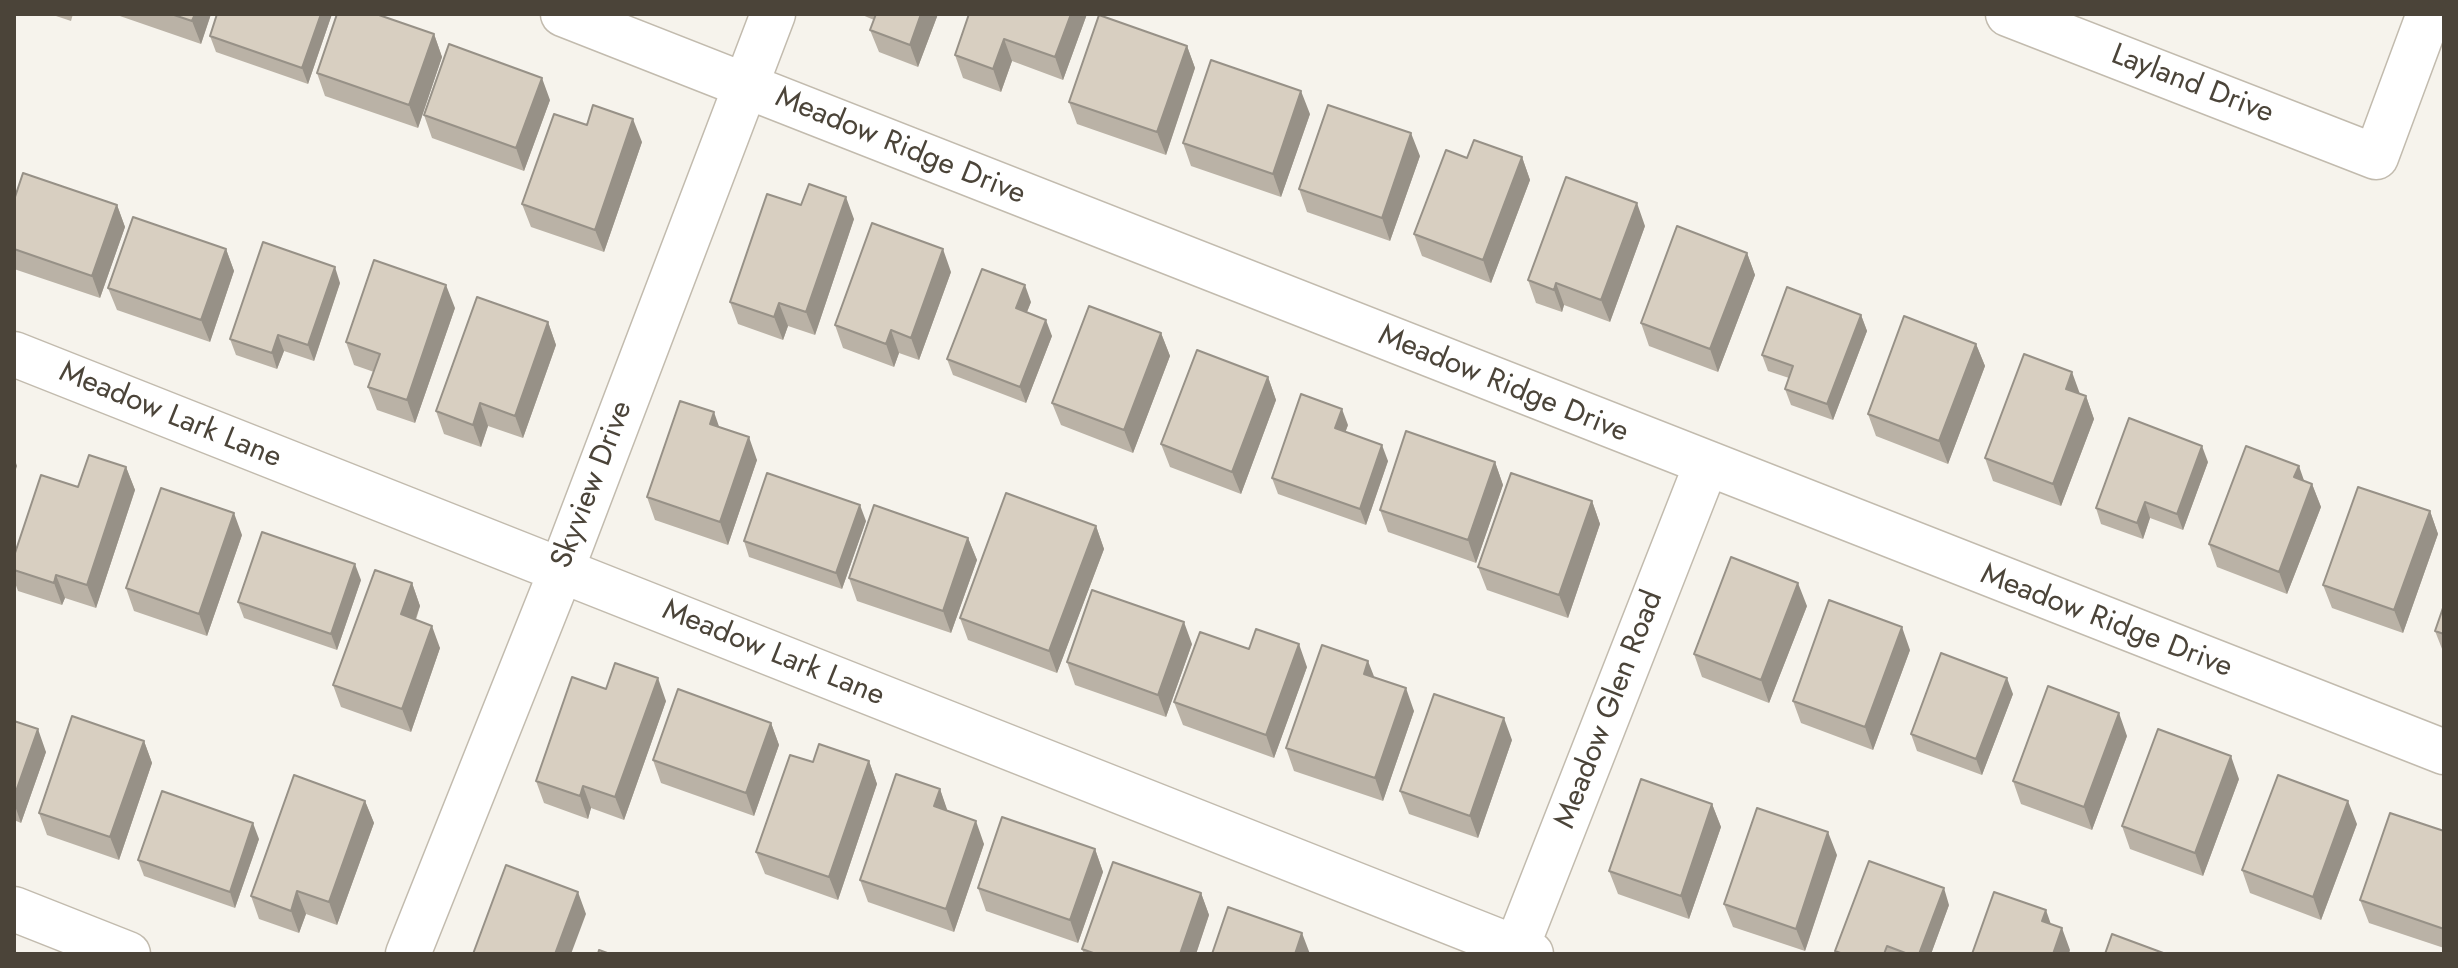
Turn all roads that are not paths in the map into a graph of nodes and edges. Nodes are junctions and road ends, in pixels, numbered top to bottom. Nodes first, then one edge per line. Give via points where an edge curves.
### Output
1 (563, 14) edge
2 (773, 14) edge
3 (2008, 14) edge
4 (2429, 14) edge
5 (744, 85) junction
6 (14, 354) edge
7 (1706, 465) junction
8 (561, 571) junction
9 (2444, 752) edge
10 (14, 909) edge
11 (1521, 952) edge
12 (128, 954) edge
13 (408, 954) edge

1 - 5 street, Meadow Ridge Drive
2 - 5 street, Skyview Drive
3 - 4 street, Layland Drive via 2376,157
5 - 7 street, Meadow Ridge Drive
5 - 8 street, Skyview Drive
6 - 8 street, Meadow Lark Lane
7 - 9 street, Meadow Ridge Drive
7 - 11 street, Meadow Glen Road
8 - 11 street, Meadow Lark Lane
8 - 13 street, Skyview Drive
10 - 12 street

